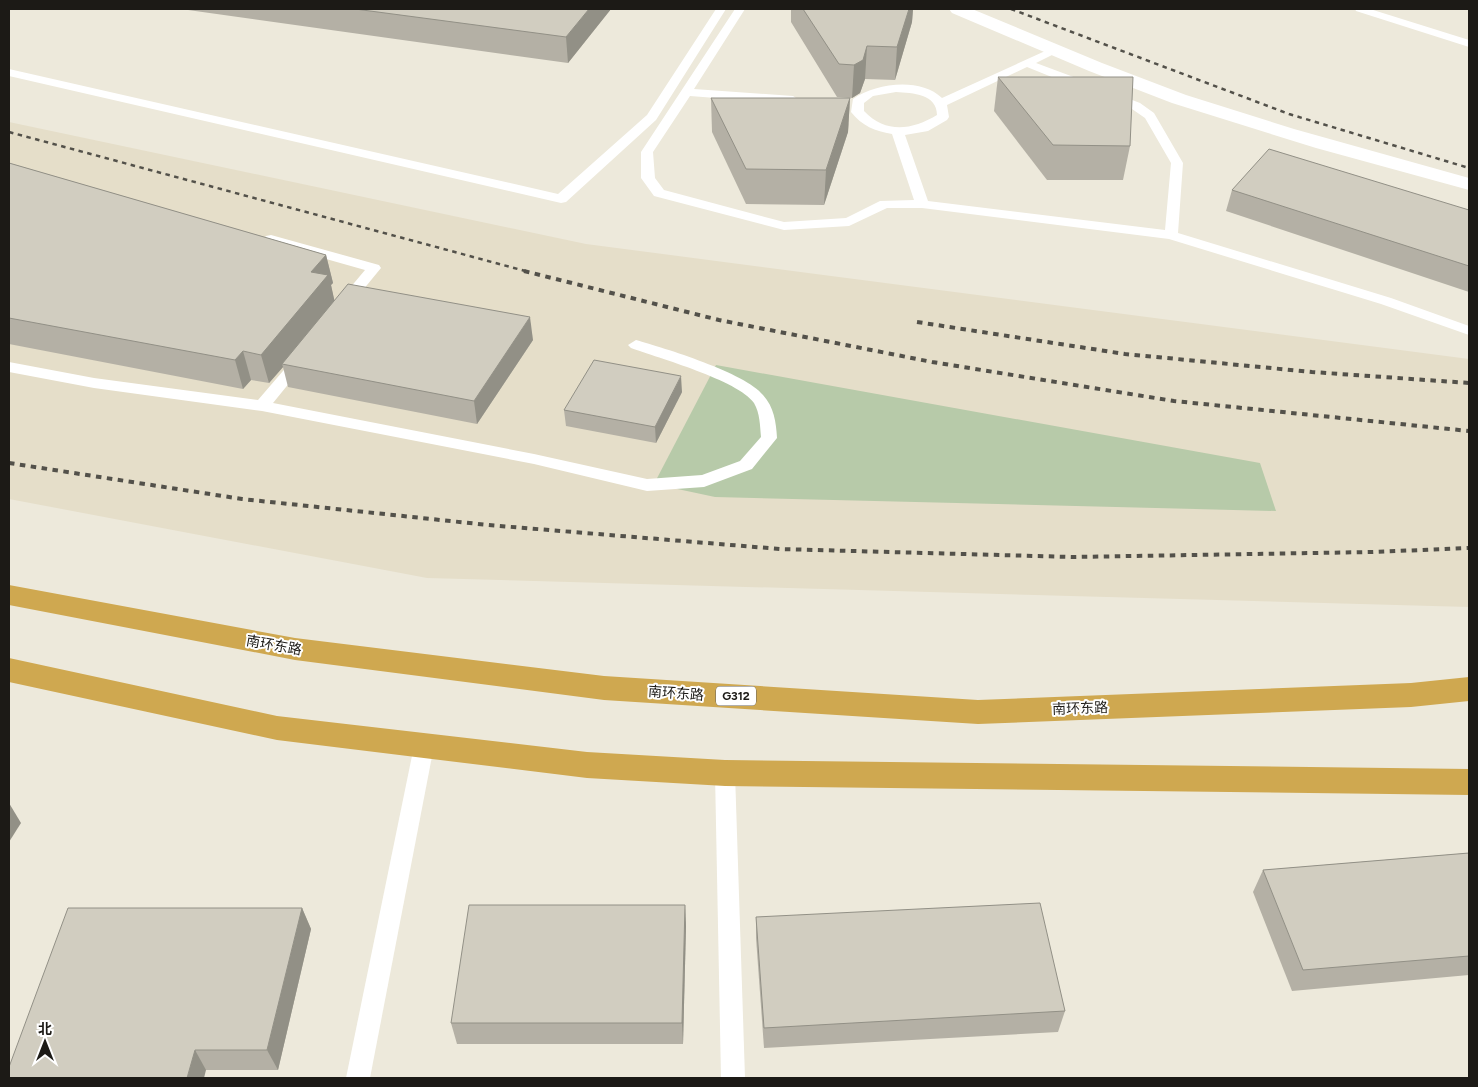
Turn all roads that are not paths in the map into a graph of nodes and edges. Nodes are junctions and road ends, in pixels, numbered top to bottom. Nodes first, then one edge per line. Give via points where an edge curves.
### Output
1 (721, 9) edge
2 (740, 9) edge
3 (958, 9) edge
4 (1360, 9) edge
5 (1469, 44) edge
6 (1054, 50) junction
7 (1026, 63) junction
8 (9, 73) edge
9 (686, 92) junction
10 (806, 101) edge
11 (941, 103) junction
12 (897, 131) junction
13 (1469, 184) edge
14 (922, 204) junction
15 (1171, 235) junction
16 (259, 236) edge
17 (337, 314) edge
18 (1469, 331) edge
19 (636, 345) dead end
20 (306, 352) edge
21 (9, 367) edge
22 (262, 406) junction
23 (9, 595) edge
24 (9, 670) edge
25 (1469, 689) edge
26 (424, 746) junction
27 (725, 773) junction
28 (1469, 782) edge
29 (358, 1078) edge
30 (733, 1078) edge

1 - 8 lane via 652,117 561,199
2 - 9 lane
3 - 6 street
4 - 5 lane
6 - 7 lane
6 - 13 street via 1180,99
7 - 11 lane
7 - 15 lane via 1136,106 1150,116 1177,163
9 - 10 lane
9 - 14 lane via 646,152 648,178 659,193 784,226 849,222 885,204
11 - 12 lane via 943,117 936,124
11 - 12 lane via 923,92 896,88 870,92 851,104 860,118 882,129
12 - 14 lane
14 - 15 lane
15 - 18 lane via 1386,301
16 - 17 lane via 374,268
19 - 22 lane via 727,379 756,395 767,414 769,438 746,465 704,481 647,485 534,459
20 - 22 lane
21 - 22 lane via 94,384
23 - 25 highway, 南环东路 / G312 via 295,649 604,688 978,712 1411,695
24 - 26 highway via 277,728
26 - 27 highway via 587,765
26 - 29 lane
27 - 28 highway
27 - 30 lane

